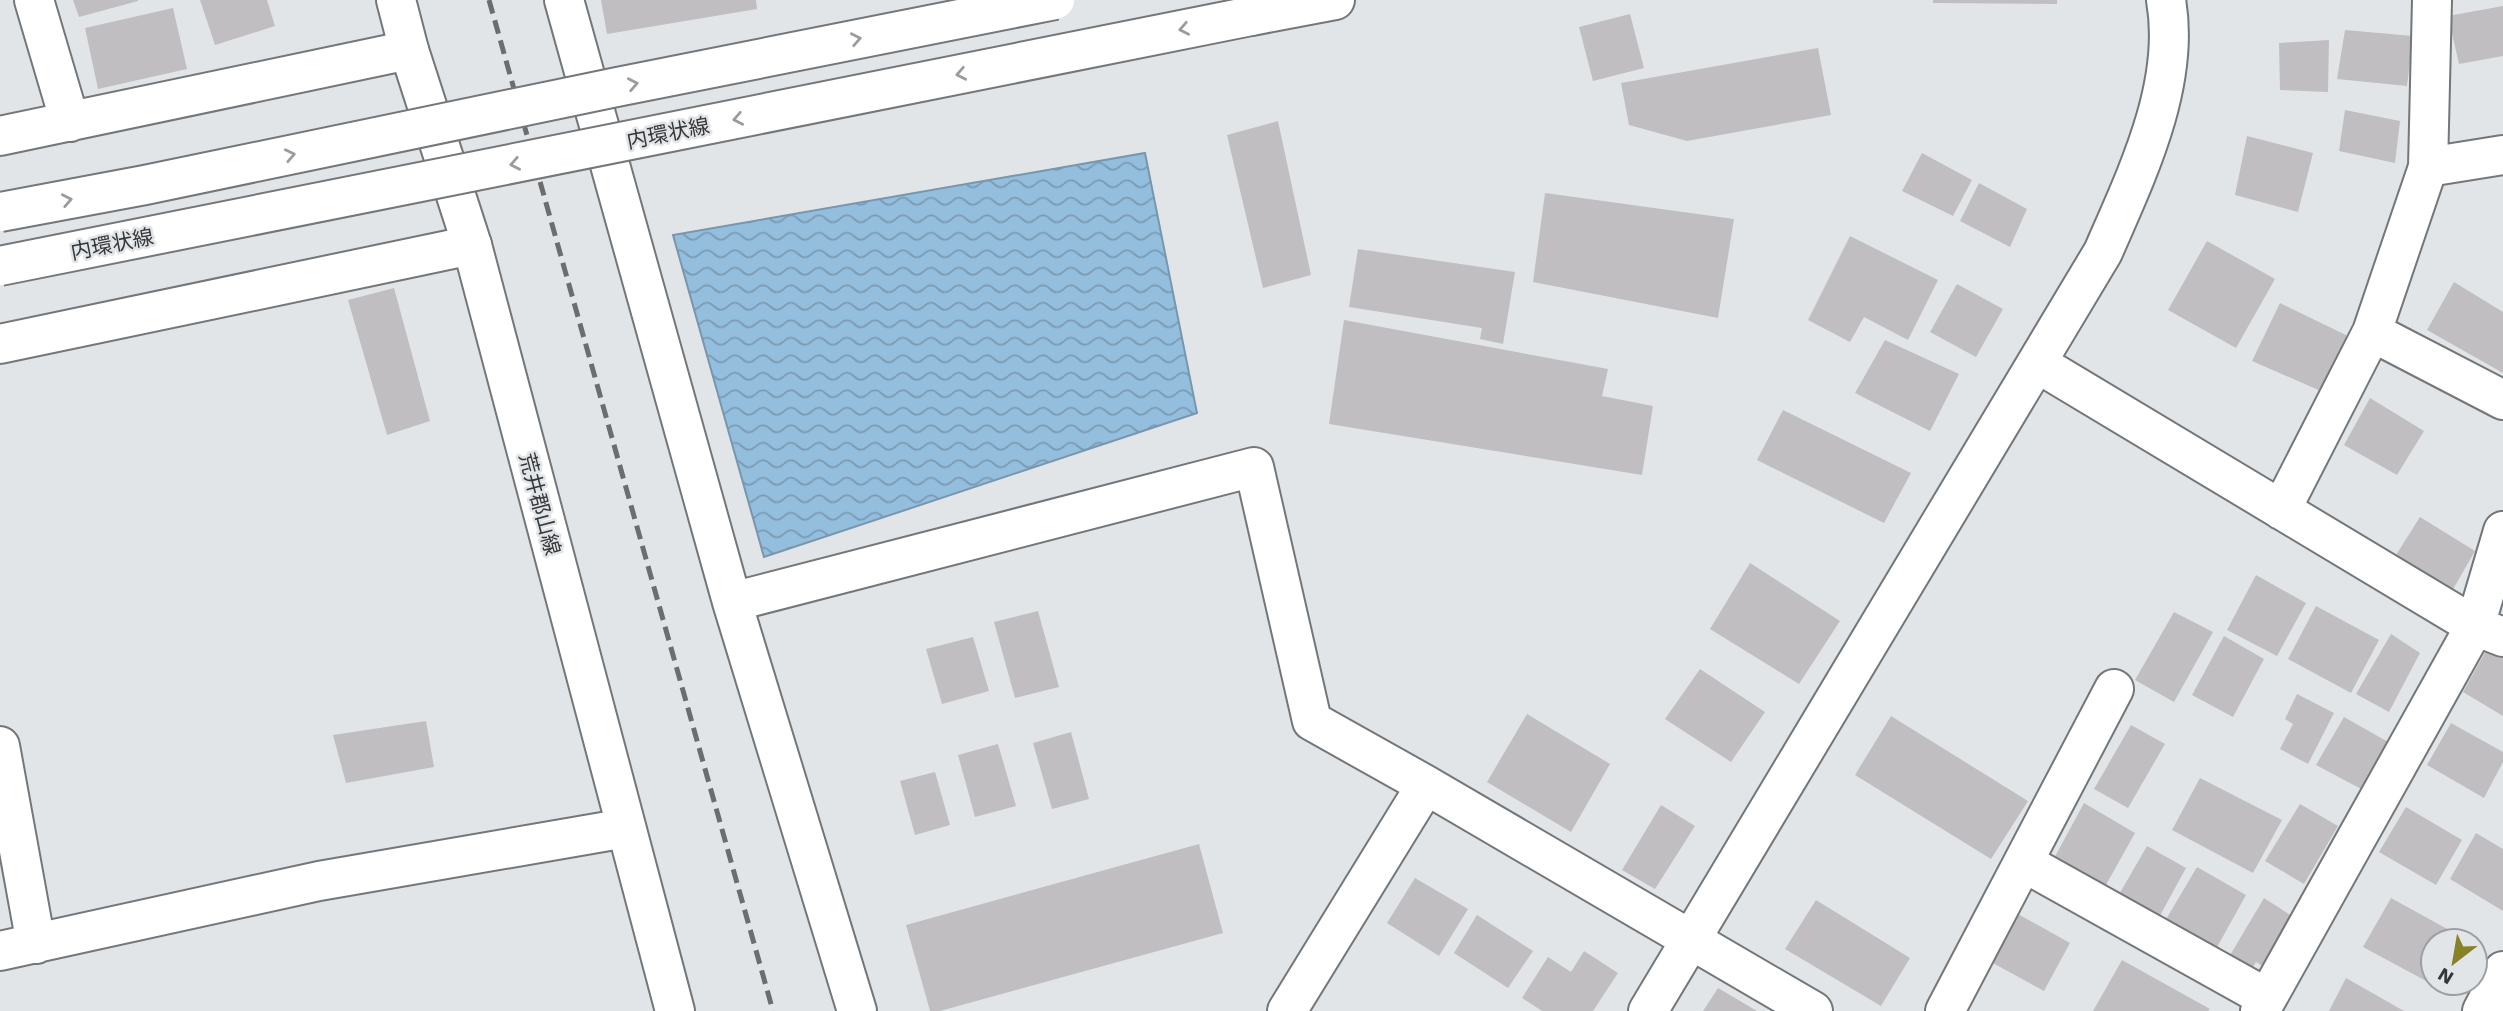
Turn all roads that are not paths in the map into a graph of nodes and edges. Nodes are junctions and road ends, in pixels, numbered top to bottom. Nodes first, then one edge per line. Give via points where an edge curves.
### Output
1 (34, 0) edge
2 (396, 0) edge
3 (564, 0) edge
4 (1055, 0) edge
5 (1335, 0) edge
6 (2166, 0) edge
7 (2432, 0) edge
8 (409, 50) junction
9 (70, 122) junction
10 (0, 136) edge
11 (2503, 155) edge
12 (2428, 167) junction
13 (0, 212) edge
14 (472, 245) junction
15 (0, 267) edge
16 (2372, 332) junction
17 (0, 344) edge
18 (2037, 363) junction
19 (2503, 400) edge
20 (2281, 510) junction
21 (2503, 531) edge
22 (732, 602) junction
23 (2489, 631) edge
24 (2114, 689) dead end
25 (0, 746) edge
26 (1426, 785) junction
27 (626, 828) junction
28 (2025, 863) junction
29 (1691, 939) junction
30 (18, 948) edge
31 (2503, 971) edge
32 (2264, 1004) edge
33 (675, 1011) edge
34 (858, 1011) edge
35 (1287, 1011) edge
36 (1648, 1011) edge
37 (1813, 1011) edge
38 (1945, 1011) edge
39 (2482, 1011) edge

1 - 9 street
2 - 8 street, 荒井郡山線
3 - 22 street
13 -> 4 street, bridge
5 -> 15 street, 内環状線, bridge
6 - 18 street via 2165,76 2148,150 2103,252
7 - 12 street
8 - 9 street
8 - 14 street, 荒井郡山線
9 - 10 street
11 - 12 street
12 - 16 street
14 - 17 street
14 - 27 street, 荒井郡山線
16 - 19 street
16 - 20 street
18 - 20 street
18 - 29 street
20 - 23 street
21 - 23 street
22 - 26 street via 1254,467 1312,721
22 - 34 street
23 - 32 street
24 - 28 street
25 - 30 street
26 - 29 street
26 - 35 street
27 - 30 street via 319,881
27 - 33 street, 荒井郡山線
28 - 32 street
28 - 38 street
29 - 36 street
29 - 37 street
31 - 39 street

